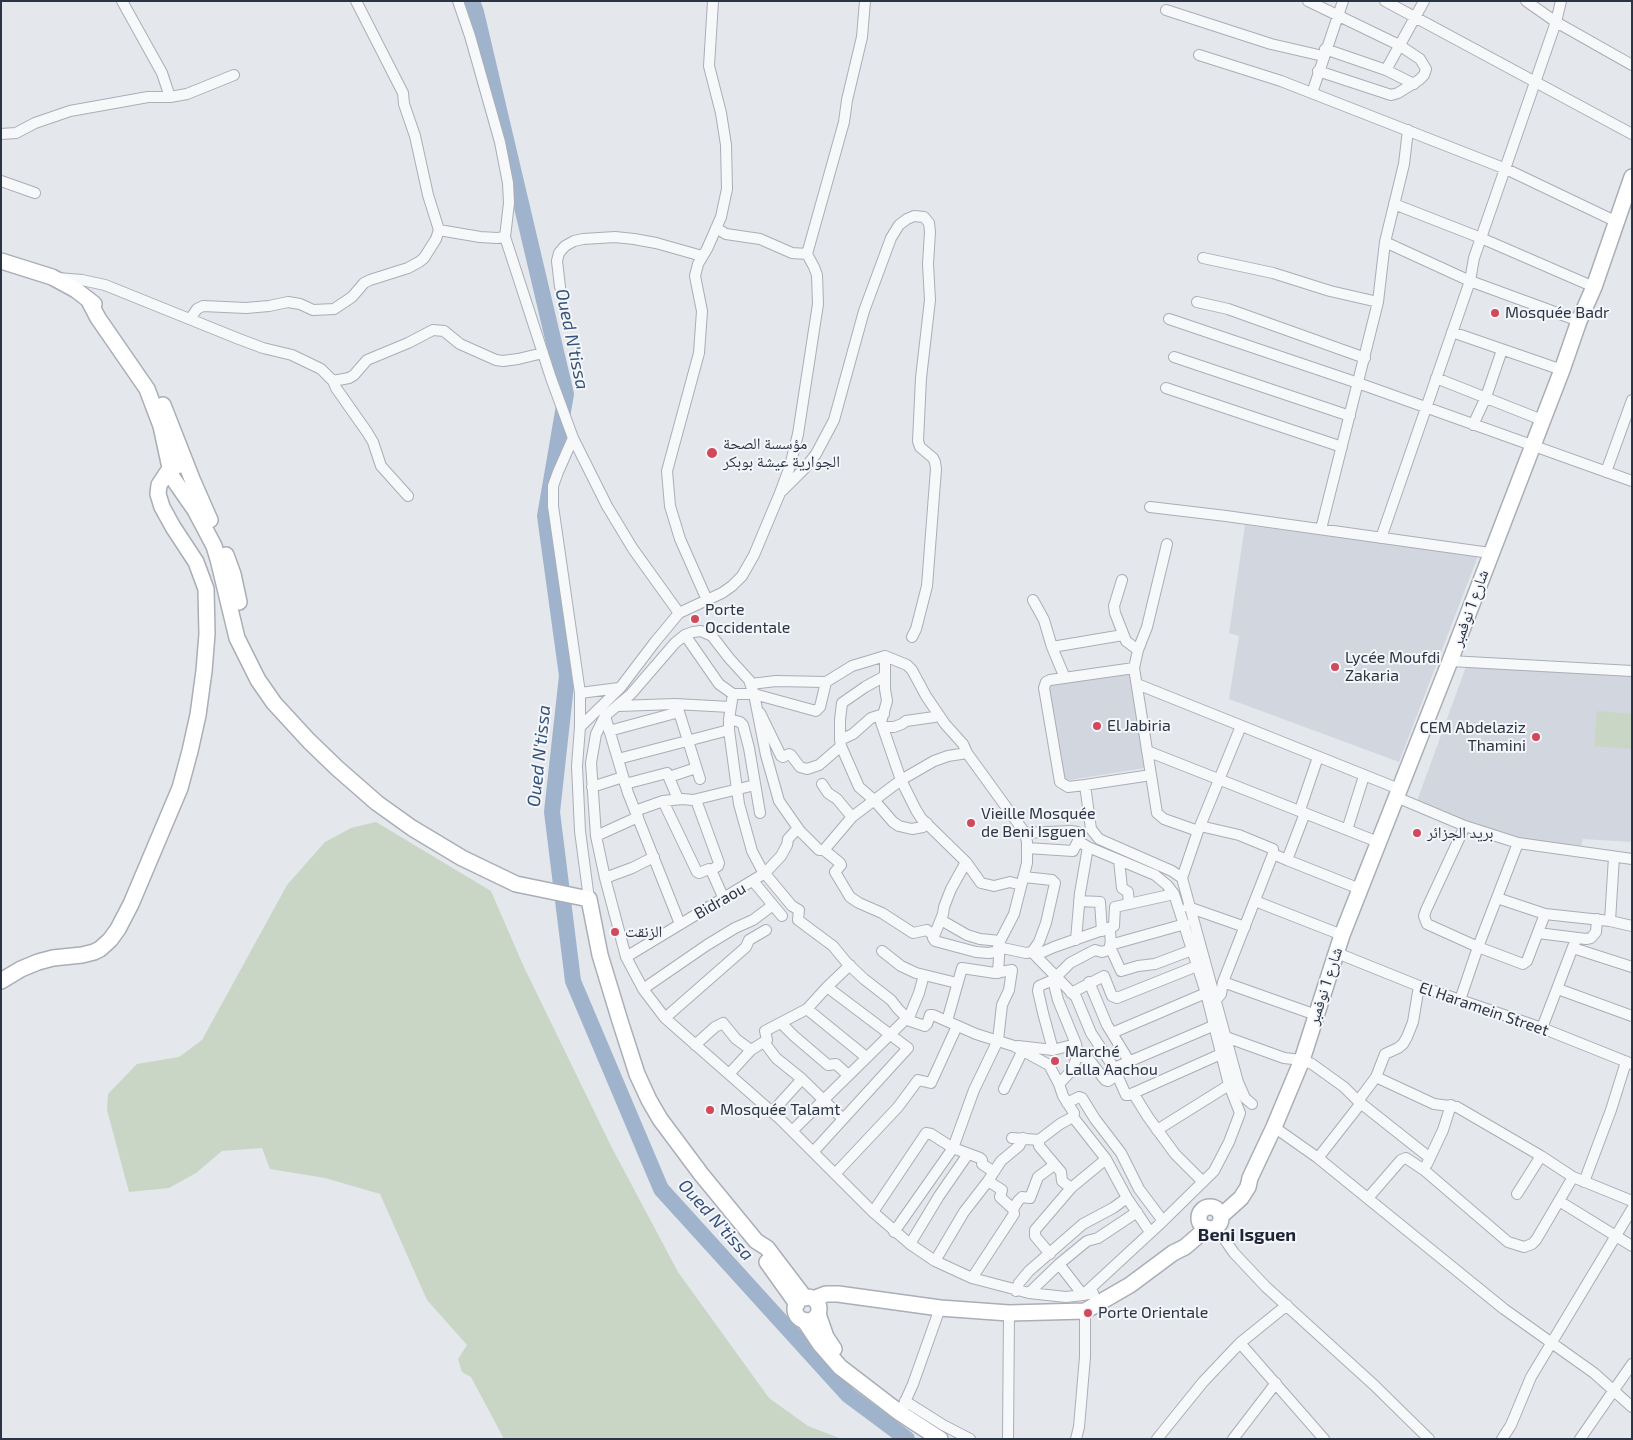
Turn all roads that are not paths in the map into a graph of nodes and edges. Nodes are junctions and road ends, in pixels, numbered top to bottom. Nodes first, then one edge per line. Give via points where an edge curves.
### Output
1 (122, 1) edge
2 (356, 1) edge
3 (458, 1) edge
4 (713, 1) edge
5 (865, 1) edge
6 (1308, 1) edge
7 (1343, 1) edge
8 (1385, 1) edge
9 (1424, 1) edge
10 (1526, 1) edge
11 (1562, 1) edge
12 (1166, 10) dead end
13 (1338, 14) junction
14 (1414, 18) junction
15 (1556, 22) junction
16 (1399, 45) junction
17 (1324, 53) junction
18 (1199, 55) dead end
19 (1632, 65) edge
20 (1386, 70) junction
21 (1318, 71) junction
22 (234, 75) dead end
23 (1536, 81) junction
24 (1414, 84) junction
25 (1312, 93) junction
26 (170, 97) junction
27 (1408, 130) junction
28 (1, 134) edge
29 (1632, 134) edge
30 (1506, 169) junction
31 (1632, 177) edge
32 (1, 181) edge
33 (35, 193) dead end
34 (1394, 204) junction
35 (1617, 222) junction
36 (716, 228) junction
37 (439, 230) junction
38 (505, 237) junction
39 (1481, 238) junction
40 (1385, 242) junction
41 (807, 254) junction
42 (702, 256) junction
43 (1203, 258) dead end
44 (1, 261) edge
45 (52, 277) junction
46 (1470, 281) junction
47 (560, 286) dead end
48 (1594, 287) junction
49 (88, 299) junction
50 (1196, 302) dead end
51 (1378, 302) junction
52 (190, 318) junction
53 (1169, 319) dead end
54 (1579, 321) junction
55 (1452, 332) junction
56 (1502, 350) junction
57 (543, 353) junction
58 (1174, 357) dead end
59 (1365, 358) junction
60 (1562, 370) junction
61 (1436, 378) junction
62 (333, 381) junction
63 (1358, 383) junction
64 (1166, 388) dead end
65 (1486, 397) junction
66 (1632, 400) edge
67 (1426, 408) junction
68 (1350, 416) junction
69 (1542, 420) junction
70 (1473, 425) junction
71 (573, 438) junction
72 (1532, 446) junction
73 (1342, 447) junction
74 (186, 464) junction
75 (171, 467) junction
76 (1606, 472) junction
77 (1632, 481) edge
78 (185, 482) junction
79 (780, 493) junction
80 (408, 496) dead end
81 (162, 507) junction
82 (1150, 507) dead end
83 (1321, 529) junction
84 (1382, 538) junction
85 (1167, 544) dead end
86 (1490, 553) junction
87 (1122, 580) dead end
88 (707, 600) junction
89 (1033, 600) dead end
90 (679, 613) junction
91 (685, 635) junction
92 (1123, 635) junction
93 (912, 637) dead end
94 (1052, 647) junction
95 (1138, 650) junction
96 (885, 656) junction
97 (1450, 661) junction
98 (1134, 668) junction
99 (1632, 671) edge
100 (885, 676) junction
101 (1065, 678) junction
102 (826, 682) junction
103 (1137, 684) junction
104 (620, 688) junction
105 (752, 689) junction
106 (580, 693) junction
107 (733, 694) junction
108 (618, 706) junction
109 (730, 706) junction
110 (756, 710) junction
111 (884, 714) junction
112 (939, 714) junction
113 (605, 716) junction
114 (729, 718) junction
115 (1242, 726) junction
116 (580, 727) junction
117 (884, 728) junction
118 (729, 730) junction
119 (609, 731) junction
120 (687, 740) junction
121 (840, 743) junction
122 (1147, 751) junction
123 (967, 753) junction
124 (1318, 757) junction
125 (618, 759) junction
126 (696, 768) junction
127 (1151, 775) junction
128 (1364, 776) junction
129 (669, 777) junction
130 (700, 779) dead end
131 (624, 780) junction
132 (901, 780) junction
133 (1219, 780) junction
134 (822, 784) dead end
135 (755, 785) junction
136 (1085, 785) junction
137 (592, 787) junction
138 (736, 789) junction
139 (1397, 793) junction
140 (678, 799) junction
141 (696, 800) junction
142 (874, 800) junction
143 (663, 801) junction
144 (1302, 812) junction
145 (760, 813) dead end
146 (637, 814) junction
147 (852, 817) junction
148 (928, 823) junction
149 (1465, 826) junction
150 (798, 828) junction
151 (1199, 828) junction
152 (1347, 830) junction
153 (1025, 833) junction
154 (596, 836) junction
155 (1078, 840) junction
156 (1378, 842) junction
157 (1518, 843) junction
158 (1088, 847) junction
159 (1027, 848) junction
160 (824, 850) junction
161 (1273, 854) junction
162 (654, 857) junction
163 (1614, 858) junction
164 (1632, 859) edge
165 (1119, 860) junction
166 (1286, 860) junction
167 (966, 862) junction
168 (711, 870) junction
169 (765, 873) junction
170 (605, 878) junction
171 (1182, 878) junction
172 (754, 881) junction
173 (1023, 881) junction
174 (1360, 889) junction
175 (1174, 894) junction
176 (724, 898) junction
177 (1497, 898) junction
178 (589, 899) junction
179 (1079, 901) junction
180 (1255, 901) junction
181 (1129, 904) junction
182 (773, 905) junction
183 (1188, 907) junction
184 (1545, 914) junction
185 (782, 916) dead end
186 (1597, 919) junction
187 (941, 920) junction
188 (1610, 921) junction
189 (680, 924) junction
190 (1185, 924) junction
191 (1632, 926) edge
192 (1245, 927) junction
193 (766, 930) dead end
194 (1106, 930) junction
195 (1538, 933) junction
196 (1342, 935) junction
197 (934, 936) junction
198 (1076, 940) junction
199 (1574, 943) junction
200 (999, 947) junction
201 (1110, 947) junction
202 (1478, 947) junction
203 (1192, 950) junction
204 (882, 951) dead end
205 (1034, 953) junction
206 (1337, 953) junction
207 (626, 957) junction
208 (850, 965) junction
209 (1197, 966) junction
210 (1632, 968) edge
211 (998, 973) junction
212 (924, 976) junction
213 (1054, 978) junction
214 (1, 981) edge
215 (1090, 982) junction
216 (1223, 982) junction
217 (958, 983) junction
218 (826, 986) junction
219 (1418, 986) junction
220 (1558, 989) junction
221 (643, 990) junction
222 (1071, 993) junction
223 (1206, 993) junction
224 (1216, 1000) junction
225 (1460, 1000) junction
226 (807, 1009) junction
227 (1316, 1015) junction
228 (1632, 1016) edge
229 (665, 1018) junction
230 (907, 1018) junction
231 (947, 1021) junction
232 (781, 1023) junction
233 (1215, 1025) junction
234 (958, 1026) junction
235 (1542, 1028) junction
236 (1112, 1033) junction
237 (889, 1034) junction
238 (1226, 1036) junction
239 (998, 1040) junction
240 (764, 1042) junction
241 (1076, 1044) junction
242 (695, 1045) junction
243 (1018, 1048) junction
244 (751, 1050) junction
245 (1053, 1050) junction
246 (1221, 1054) junction
247 (866, 1058) junction
248 (1078, 1058) junction
249 (1302, 1060) junction
250 (1129, 1061) junction
251 (1629, 1063) edge
252 (1116, 1071) junction
253 (730, 1073) junction
254 (848, 1075) junction
255 (1376, 1078) junction
256 (802, 1080) junction
257 (1059, 1084) junction
258 (1229, 1085) junction
259 (1004, 1089) dead end
260 (1133, 1093) junction
261 (822, 1100) junction
262 (1360, 1102) junction
263 (1067, 1103) junction
264 (1252, 1104) dead end
265 (1451, 1105) junction
266 (772, 1112) junction
267 (1073, 1116) junction
268 (843, 1119) junction
269 (1274, 1127) junction
270 (1158, 1130) junction
271 (792, 1131) junction
272 (1012, 1138) dead end
273 (1023, 1138) junction
274 (1039, 1140) junction
275 (953, 1148) junction
276 (814, 1151) junction
277 (968, 1154) junction
278 (1541, 1156) junction
279 (1318, 1158) junction
280 (1430, 1158) junction
281 (1106, 1159) junction
282 (1054, 1165) junction
283 (1424, 1170) junction
284 (994, 1172) junction
285 (835, 1174) junction
286 (1573, 1177) junction
287 (988, 1181) junction
288 (1203, 1182) junction
289 (1584, 1182) junction
290 (1071, 1188) junction
291 (1517, 1194) dead end
292 (1127, 1198) junction
293 (1368, 1198) junction
294 (1559, 1201) junction
295 (1632, 1201) edge
296 (1013, 1209) junction
297 (1632, 1209) edge
298 (873, 1212) junction
299 (1137, 1212) junction
300 (1163, 1221) junction
301 (1212, 1221) junction
302 (894, 1232) junction
303 (1150, 1232) junction
304 (1615, 1236) junction
305 (910, 1244) junction
306 (1632, 1246) edge
307 (1050, 1254) junction
308 (934, 1261) junction
309 (1059, 1264) junction
310 (972, 1278) junction
311 (1016, 1291) junction
312 (1029, 1294) junction
313 (1083, 1295) junction
314 (810, 1305) junction
315 (1287, 1305) junction
316 (940, 1308) junction
317 (1091, 1308) junction
318 (1010, 1313) junction
319 (1240, 1343) junction
320 (1552, 1344) junction
321 (1632, 1364) edge
322 (853, 1377) junction
323 (1276, 1383) junction
324 (1613, 1391) junction
325 (1632, 1406) edge
326 (902, 1407) junction
327 (940, 1439) edge
328 (970, 1439) edge
329 (1008, 1439) edge
330 (1076, 1439) edge
331 (1157, 1439) edge
332 (1233, 1439) edge
333 (1324, 1439) edge
334 (1429, 1439) edge
335 (1502, 1439) edge
336 (1580, 1439) edge

1 - 26 street via 162,72
2 - 37 street via 402,88
3 - 38 street via 500,142 508,183
4 - 36 street via 710,66 726,145 728,175 725,204
5 - 41 street via 862,37 844,122
6 - 13 street
7 - 13 street
8 - 14 street
9 - 14 street
10 - 15 street
11 - 15 street
12 - 17 street via 1272,44
13 - 16 street
13 - 17 street
14 - 16 street
14 - 23 street
15 - 19 street
15 - 23 street
16 - 20 street
16 - 24 street via 1420,59 1426,69
17 - 20 street
17 - 21 street
18 - 25 street
20 - 24 street
21 - 24 street via 1388,95
21 - 25 street
22 - 26 street via 187,94
23 - 29 street
23 - 30 street
25 - 27 street
26 - 28 street via 148,97 70,111 16,133
27 - 30 street
27 - 34 street via 1405,160
30 - 35 street
30 - 39 street
31 - 35 main road, شارع 1 نوفمبر
32 - 33 street
34 - 39 street
34 - 40 street
35 - 48 main road, شارع 1 نوفمبر
36 - 41 street via 726,234 760,239 792,252
36 - 42 street
37 - 38 street via 480,237
37 - 52 street via 420,262 370,280 334,309 313,310 288,302 246,308 203,306 197,308
38 - 57 street
39 - 46 street
39 - 48 street
40 - 46 street
40 - 51 street
41 - 79 street via 817,275 818,304 798,434
42 - 47 street via 634,239 583,239 565,246 559,253
42 - 88 street via 695,276 702,311 699,353 667,471 667,483 680,539
43 - 51 street via 1273,273
44 - 45 main road
45 - 49 main road
45 - 52 street via 105,285
46 - 54 street
46 - 55 street
48 - 54 main road, شارع 1 نوفمبر
49 - 74 main road via 108,318 150,376
49 - 75 main road via 147,389
50 - 59 street via 1228,309
51 - 59 street
52 - 62 street via 247,342 292,355 321,369
53 - 63 street
54 - 60 main road, شارع 1 نوفمبر
55 - 56 street
55 - 61 street
56 - 60 street
56 - 65 street
57 - 62 street via 496,360 460,344 444,331 434,330 367,360 354,375
57 - 71 street
58 - 68 street
59 - 63 street
60 - 69 main road, شارع 1 نوفمبر
61 - 65 street
61 - 67 street
62 - 80 street via 372,442 381,466
63 - 67 street
63 - 68 street
64 - 73 street
65 - 69 street
65 - 70 street
66 - 76 street
67 - 70 street
67 - 84 street
68 - 73 street
69 - 72 main road, شارع 1 نوفمبر
70 - 72 street
71 - 90 street via 607,506
71 - 106 street via 553,486 553,506
72 - 76 street
72 - 86 main road, شارع 1 نوفمبر
73 - 83 street
74 - 75 main road
74 - 78 main road
75 - 78 main road via 172,477
75 - 81 main road via 159,485
76 - 77 street
78 - 81 main road
78 - 178 main road via 214,546 235,632 258,680 309,741 377,803 462,858 516,884
79 - 88 street via 742,576 732,586
79 - 93 street via 816,454 834,420 864,310 891,238 907,219 924,217 930,232 930,300 918,441 936,462 936,469 927,586
81 - 214 main road via 196,562 206,598 203,680 180,788 131,904 110,940 94,952 38,962
82 - 83 street
83 - 84 street
84 - 86 street
85 - 95 street via 1148,627
86 - 97 main road, شارع 1 نوفمبر
87 - 92 street via 1114,606
88 - 90 street
89 - 94 street via 1044,620
90 - 104 street
91 - 105 street via 701,631 712,636 747,676
91 - 107 street via 719,684
91 - 108 street
92 - 94 street
92 - 95 street
94 - 101 street
95 - 98 street
96 - 100 street
96 - 102 street via 852,666
96 - 112 street via 912,670
97 - 99 street
97 - 139 main road, شارع 1 نوفمبر
98 - 101 street
98 - 103 street
100 - 111 street via 887,701
100 - 121 street via 842,703
101 - 136 street via 1048,681 1044,688 1058,775 1061,784 1068,788
102 - 105 street via 776,681
102 - 105 street via 816,711
103 - 115 street
103 - 122 street
104 - 106 street
104 - 116 street
105 - 107 street
105 - 110 street
106 - 116 street
107 - 109 street
108 - 109 street
108 - 113 street
109 - 114 street
110 - 121 street via 763,717 781,756 791,755 802,769 815,768
110 - 150 street via 776,793 783,809
111 - 117 street via 881,722
111 - 121 street via 871,718
112 - 117 street
112 - 123 street
113 - 119 street
113 - 137 street via 593,745
114 - 118 street
114 - 135 street via 743,725
115 - 124 street
115 - 133 street
116 - 178 street via 578,791
117 - 132 street
118 - 120 street
118 - 138 street
119 - 120 street via 679,712
119 - 125 street
120 - 125 street
120 - 126 street
121 - 142 street via 859,787
122 - 127 street
122 - 133 street
123 - 132 street via 934,761
123 - 153 street
124 - 128 street
124 - 144 street
125 - 131 street
126 - 129 street
126 - 130 street
127 - 136 street
127 - 151 street via 1158,816
128 - 139 street
128 - 152 street
129 - 131 street via 666,773
129 - 140 street
131 - 137 street
131 - 146 street
132 - 142 street
132 - 148 street via 921,818
133 - 144 street
133 - 151 street
134 - 147 street
135 - 138 street
135 - 145 street
136 - 171 street via 1091,829 1096,836
137 - 154 street
138 - 141 street
138 - 169 street via 752,851
139 - 149 street
139 - 156 main road, شارع 1 نوفمبر
140 - 141 street
140 - 143 street
141 - 168 street via 719,862
142 - 147 street
142 - 148 street via 899,826 912,829
143 - 146 street
143 - 168 street via 697,872
144 - 152 street
144 - 166 street
146 - 154 street
146 - 162 street
147 - 160 street
148 - 167 street
149 - 157 street
149 - 202 street via 1424,916 1432,928
150 - 160 street via 820,850
150 - 169 street, Bidraou via 788,839 781,856
151 - 161 street via 1248,839 1273,848
151 - 171 street
152 - 156 street
153 - 155 street via 1075,832
153 - 159 street
154 - 170 street
155 - 158 street
155 - 159 street via 1072,852
156 - 174 main road, شارع 1 نوفمبر
157 - 163 street
157 - 177 street
158 - 165 street
158 - 179 street
159 - 173 street
160 - 197 street via 840,862 835,872 850,897 912,933 927,930
161 - 166 street
161 - 180 street
162 - 170 street
162 - 189 street
163 - 164 street
163 - 188 street
165 - 175 street via 1155,875
165 - 181 street via 1122,888 1128,892
166 - 174 street
167 - 173 street via 984,884 994,886
167 - 187 street via 949,895
168 - 176 street
169 - 172 street, Bidraou
169 - 208 street via 799,912 798,920 833,946
170 - 207 street
171 - 183 street
172 - 176 street, Bidraou
172 - 182 street
173 - 200 street via 1014,914
173 - 205 street via 1052,880 1055,883 1046,922
174 - 196 main road, شارع 1 نوفمبر
175 - 181 street
175 - 190 street
176 - 189 street, Bidraou
177 - 184 street
177 - 202 street
178 - 314 main road via 600,954 644,1090 660,1119 701,1174 756,1241 767,1248
179 - 194 street via 1100,902
179 - 198 street
180 - 192 street
180 - 196 street
181 - 194 street via 1115,907 1116,923
182 - 185 street
182 - 221 street via 707,945
183 - 192 street
183 - 224 street
184 - 186 street
184 - 195 street
186 - 188 street
186 - 199 street via 1596,932 1591,938
187 - 197 street
187 - 200 street via 967,935
188 - 191 street
189 - 207 street, Bidraou
190 - 201 street
190 - 203 street
192 - 216 street
193 - 229 street via 749,940 746,947
194 - 198 street
194 - 201 street
195 - 199 street
195 - 202 street via 1523,964
196 - 206 main road, شارع 1 نوفمبر
197 - 200 street via 935,941 963,950 984,953
198 - 205 street
199 - 210 street
199 - 220 street
200 - 205 street
200 - 211 street
201 - 203 street via 1122,972
201 - 213 street via 1070,963
202 - 225 street
203 - 209 street
204 - 212 street via 901,966
205 - 213 street
206 - 219 street, El Haramein Street
206 - 227 main road, شارع 1 نوفمبر
207 - 221 street
208 - 218 street
208 - 230 street
209 - 215 street via 1117,998 1112,996 1104,976
209 - 223 street
211 - 217 street via 963,968
211 - 239 street via 1012,972 1002,1005
212 - 217 street
212 - 230 street
213 - 222 street
213 - 241 street via 1058,1000
213 - 245 street via 1041,984 1038,990
215 - 222 street
215 - 236 street
216 - 224 street
216 - 227 street
217 - 231 street
218 - 226 street
218 - 237 street
219 - 225 street, El Haramein Street
219 - 255 street via 1413,1022 1407,1037 1398,1048 1385,1054
220 - 228 street
220 - 235 street
221 - 229 street
222 - 252 street via 1076,997 1091,1033
223 - 233 street
223 - 236 street
224 - 238 street
225 - 235 street, El Haramein Street
226 - 232 street
226 - 247 street
227 - 249 main road, شارع 1 نوفمبر
229 - 242 street
230 - 231 street via 924,1026 932,1015
230 - 237 street
231 - 234 street
232 - 240 street via 765,1031 767,1039
232 - 254 street via 827,1064 836,1064
233 - 246 street
233 - 250 street
234 - 239 street
234 - 285 street via 930,1083 918,1080 898,1107
235 - 251 street, El Haramein Street
236 - 250 street
237 - 247 street
237 - 268 street via 908,1050
238 - 249 street via 1284,1058
238 - 264 street via 1241,1092
239 - 243 street
239 - 275 street via 974,1090
240 - 244 street
240 - 256 street via 776,1058
241 - 245 street
241 - 248 street
242 - 244 street via 723,1023
242 - 253 street
243 - 245 street
243 - 257 street via 1049,1065
243 - 259 street
244 - 253 street
246 - 258 street
246 - 260 street
247 - 254 street
248 - 252 street via 1087,1057 1106,1081
248 - 257 street
249 - 262 street via 1317,1067
249 - 269 main road, شارع 1 نوفمبر
250 - 252 street
251 - 289 street
252 - 260 street via 1125,1094
253 - 266 street
254 - 261 street
255 - 262 street
255 - 265 street via 1434,1104
256 - 261 street
256 - 266 street
257 - 263 street
258 - 270 street
258 - 288 street via 1239,1116 1219,1162
260 - 270 street
261 - 268 street
261 - 271 street
262 - 279 street
262 - 280 street
263 - 267 street
263 - 300 street via 1082,1098
265 - 278 street
265 - 280 street
266 - 271 street
267 - 274 street
267 - 281 street
268 - 276 street
269 - 279 street
269 - 301 main road, شارع 1 نوفمبر via 1250,1178 1243,1182
270 - 288 street
271 - 276 street
272 - 273 street
273 - 274 street
273 - 284 street
274 - 282 street via 1039,1146
275 - 277 street
275 - 298 street via 931,1134 925,1134
275 - 302 street
276 - 285 street
277 - 284 street via 980,1158 982,1164
277 - 305 street
278 - 286 street
278 - 291 street
279 - 293 street
280 - 283 street
281 - 290 street
281 - 292 street
282 - 290 street via 1061,1172 1062,1181
282 - 296 street via 1038,1177 1030,1198 1021,1197
283 - 293 street via 1402,1158
283 - 294 street via 1508,1242 1521,1246 1529,1246 1536,1240
284 - 287 street
285 - 298 street
286 - 289 street
286 - 294 street
287 - 296 street via 1002,1190 1000,1197
287 - 308 street via 964,1212
288 - 300 street
289 - 295 street
290 - 307 street via 1034,1231
292 - 299 street
292 - 307 street via 1083,1224
293 - 320 street
294 - 304 street
296 - 310 street via 1014,1214
297 - 304 street
298 - 302 street
299 - 303 street
299 - 309 street via 1098,1238 1089,1239
300 - 303 street
301 - 315 street via 1234,1253
301 - 317 main road via 1124,1289
302 - 305 street
303 - 313 street
304 - 306 street
304 - 320 street
305 - 308 street
307 - 311 street via 1023,1277
308 - 310 street
309 - 312 street
309 - 313 street
310 - 311 street
311 - 312 street
312 - 313 street
313 - 317 street via 1093,1293
314 - 316 main road via 828,1305 851,1295
314 - 322 main road via 826,1337
314 - 322 main road via 812,1320 804,1320 806,1326 828,1355
315 - 319 street
315 - 334 street
316 - 318 main road
316 - 326 street
317 - 318 main road
317 - 330 street
318 - 329 street
319 - 323 street
319 - 331 street
320 - 324 street via 1594,1373
320 - 335 street via 1531,1377
321 - 324 street
322 - 326 main road
323 - 332 street
323 - 333 street
324 - 325 street
324 - 336 street
326 - 327 main road
326 - 328 street

